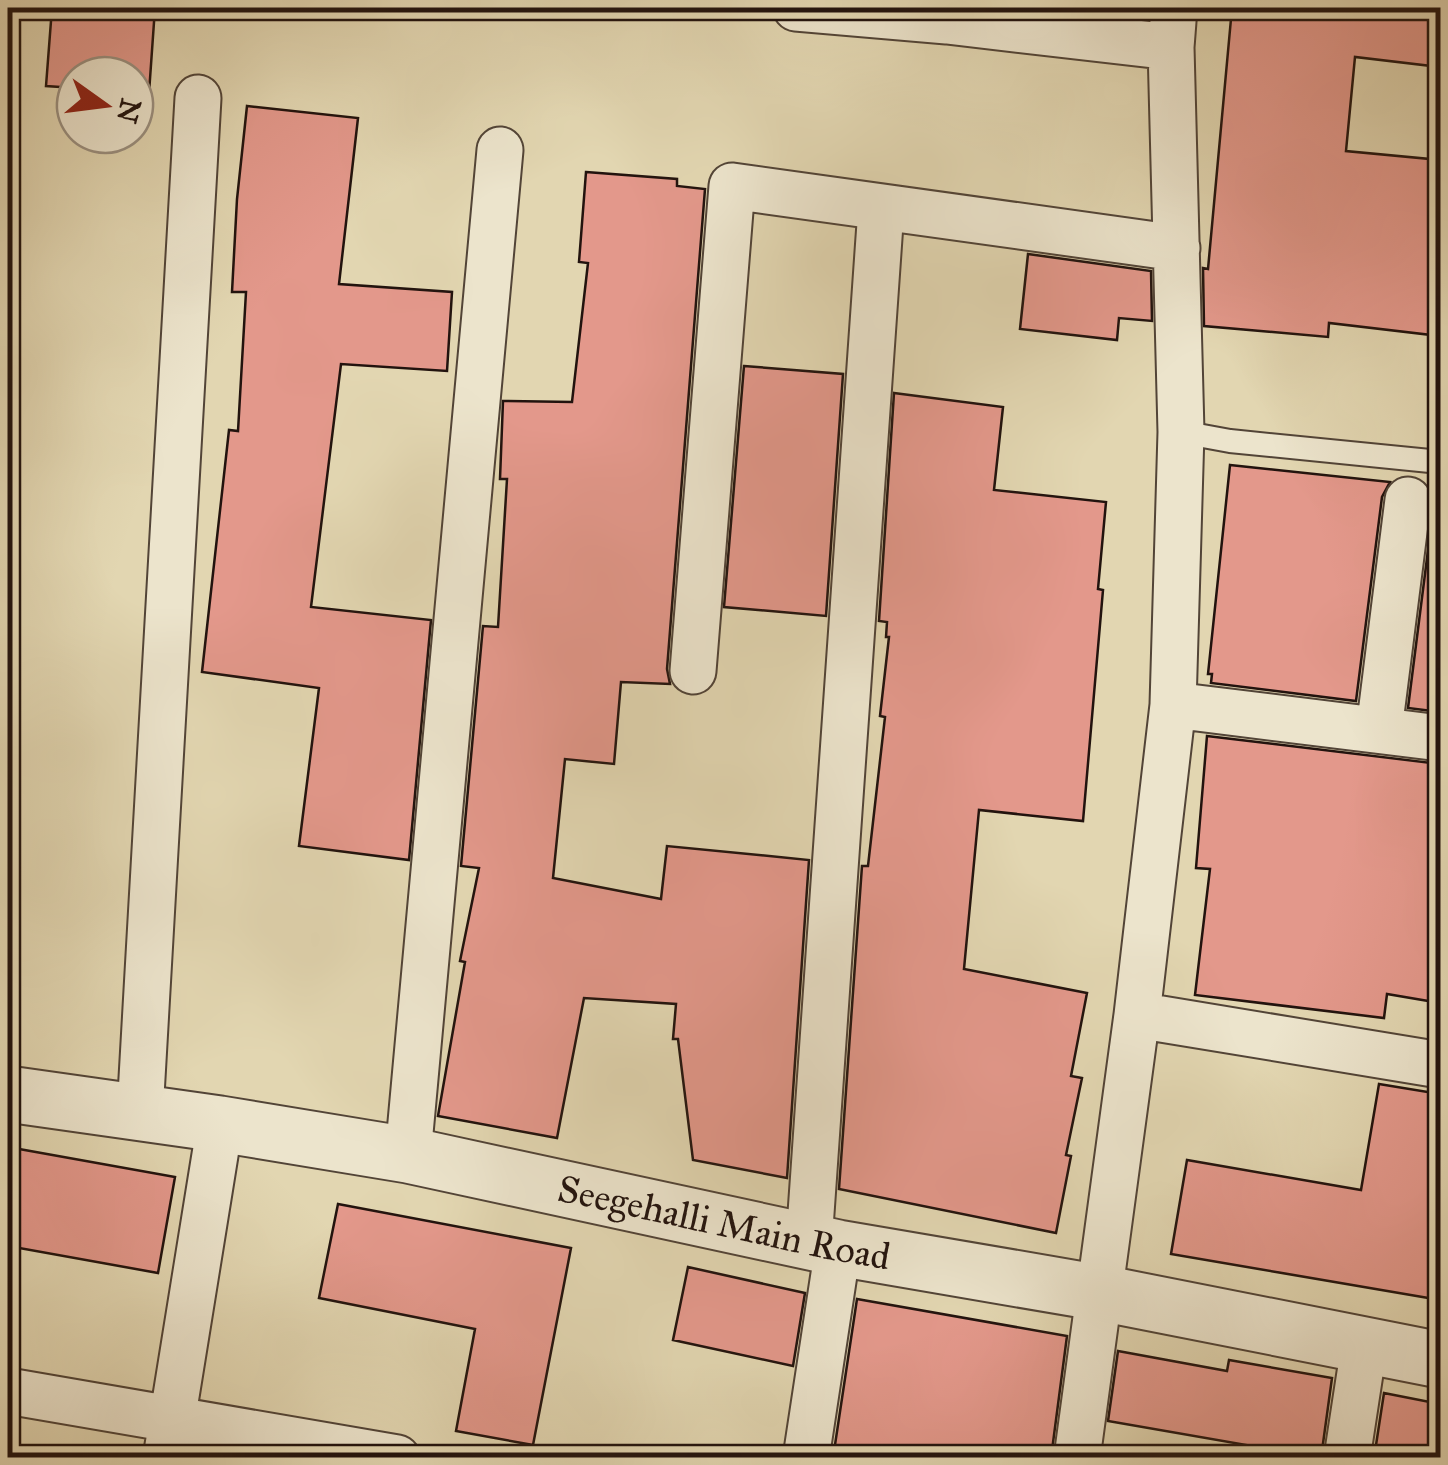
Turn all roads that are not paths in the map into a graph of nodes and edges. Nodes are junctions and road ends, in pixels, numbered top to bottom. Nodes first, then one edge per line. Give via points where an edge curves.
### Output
1 (796, 8) edge
2 (1173, 27) edge
3 (198, 98) dead end
4 (500, 150) dead end
5 (881, 209) junction
6 (1176, 248) junction
7 (1181, 432) junction
8 (1440, 462) edge
9 (1408, 500) dead end
10 (694, 671) dead end
11 (1173, 704) junction
12 (1379, 730) junction
13 (1440, 738) edge
14 (1137, 1015) junction
15 (1440, 1065) edge
16 (8, 1094) edge
17 (140, 1113) junction
18 (220, 1124) junction
19 (408, 1155) junction
20 (824, 1245) junction
21 (1101, 1293) junction
22 (1364, 1347) junction
23 (1440, 1360) edge
24 (8, 1390) edge
25 (170, 1438) edge
26 (397, 1458) edge
27 (806, 1458) edge
28 (1077, 1458) edge
29 (1347, 1458) edge

1 - 2 street
2 - 6 street
3 - 17 street
4 - 19 street
5 - 6 street
5 - 10 street via 732,186
5 - 20 street
6 - 7 street
7 - 8 lane
7 - 11 street
9 - 12 street
11 - 12 street
11 - 14 street
12 - 13 street
14 - 15 street
14 - 21 street
16 - 17 street, Seegehalli Main Road
17 - 18 street, Seegehalli Main Road
18 - 19 street, Seegehalli Main Road
18 - 25 street
19 - 20 street, Seegehalli Main Road
20 - 21 street, Seegehalli Main Road
20 - 27 street
21 - 22 street, Seegehalli Main Road
21 - 28 street
22 - 23 street, Seegehalli Main Road
22 - 29 street
24 - 25 street
25 - 26 street

